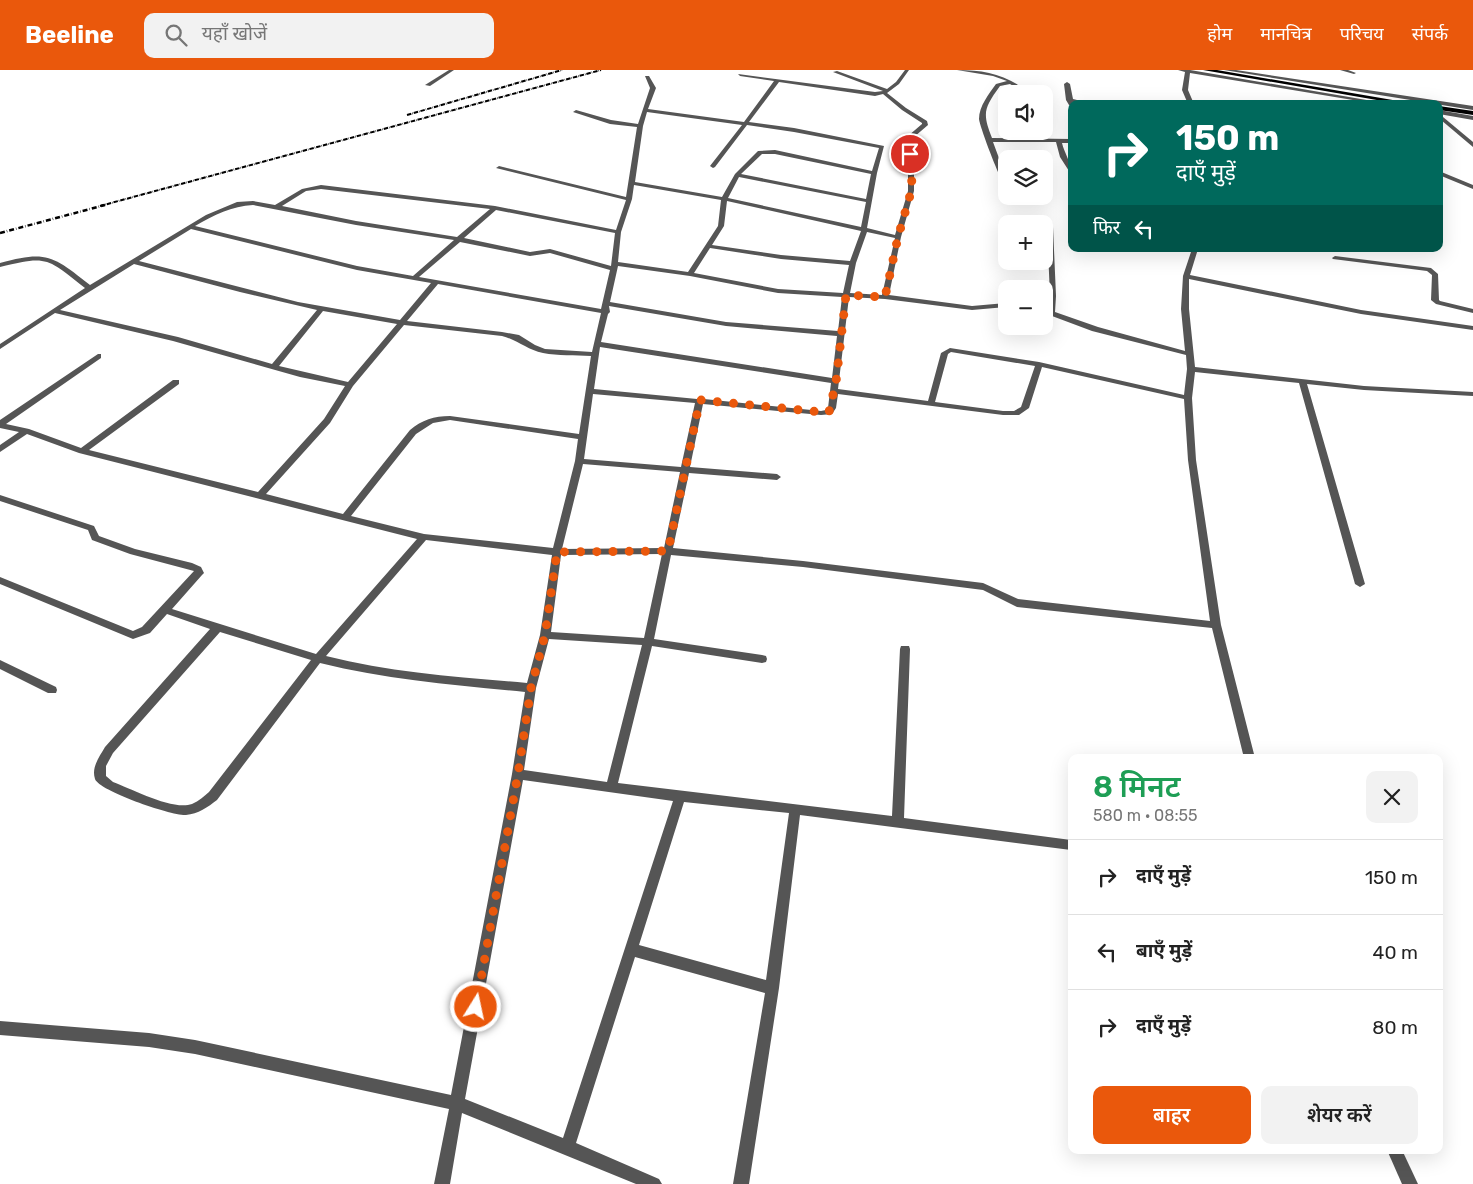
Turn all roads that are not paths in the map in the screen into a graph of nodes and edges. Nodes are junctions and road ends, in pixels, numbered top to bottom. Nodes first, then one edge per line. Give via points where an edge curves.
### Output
1 (452, 70) edge
2 (907, 70) edge
3 (959, 70) edge
4 (1180, 70) edge
5 (1206, 70) edge
6 (1226, 70) edge
7 (1342, 70) edge
8 (1188, 71) edge
9 (834, 73) edge
10 (1354, 73) dead end
11 (740, 75) dead end
12 (1220, 76) junction
13 (647, 77) dead end
14 (778, 80) junction
15 (826, 81) dead end
16 (1011, 82) junction
17 (1067, 84) dead end
18 (428, 85) dead end
19 (1015, 85) edge
20 (820, 86) junction
21 (887, 92) junction
22 (1070, 100) edge
23 (1189, 100) edge
24 (1347, 100) edge
25 (1390, 100) edge
26 (1421, 100) edge
27 (1443, 103) edge
28 (1473, 108) edge
29 (1443, 109) edge
30 (645, 110) junction
31 (576, 112) dead end
32 (1443, 113) edge
33 (1473, 113) edge
34 (1473, 118) edge
35 (1443, 119) edge
36 (1443, 121) edge
37 (745, 124) junction
38 (640, 126) junction
39 (988, 140) junction
40 (998, 140) edge
41 (1053, 140) edge
42 (1058, 140) junction
43 (1068, 141) edge
44 (1473, 144) edge
45 (1063, 157) junction
46 (1068, 157) edge
47 (998, 165) edge
48 (1068, 165) edge
49 (713, 166) dead end
50 (499, 168) dead end
51 (874, 173) junction
52 (1443, 175) edge
53 (737, 176) junction
54 (631, 183) junction
55 (1473, 187) edge
56 (629, 199) junction
57 (724, 199) junction
58 (869, 201) junction
59 (276, 207) junction
60 (495, 208) junction
61 (190, 227) junction
62 (864, 230) junction
63 (618, 232) junction
64 (898, 237) junction
65 (460, 240) junction
66 (709, 246) junction
67 (1194, 252) edge
68 (1335, 258) dead end
69 (132, 261) junction
70 (853, 264) junction
71 (0, 265) edge
72 (615, 267) junction
73 (690, 274) junction
74 (1186, 276) junction
75 (413, 279) junction
76 (435, 283) junction
77 (89, 288) junction
78 (846, 295) junction
79 (885, 297) junction
80 (998, 306) edge
81 (607, 308) junction
82 (321, 309) junction
83 (54, 311) junction
84 (1473, 311) edge
85 (1053, 314) edge
86 (401, 322) junction
87 (1473, 328) edge
88 (842, 334) junction
89 (0, 347) edge
90 (597, 349) junction
91 (1190, 354) junction
92 (98, 356) dead end
93 (1039, 364) junction
94 (274, 367) junction
95 (1191, 369) junction
96 (1302, 381) junction
97 (176, 382) dead end
98 (836, 382) junction
99 (350, 385) junction
100 (590, 391) junction
101 (834, 392) junction
102 (1473, 394) edge
103 (1188, 398) junction
104 (700, 400) junction
105 (931, 403) junction
106 (0, 424) edge
107 (26, 432) junction
108 (583, 437) junction
109 (0, 449) edge
110 (82, 451) junction
111 (579, 461) junction
112 (685, 468) junction
113 (777, 477) dead end
114 (261, 495) junction
115 (0, 498) edge
116 (346, 516) junction
117 (424, 536) junction
118 (562, 551) junction
119 (668, 551) junction
120 (0, 580) edge
121 (1360, 584) dead end
122 (166, 610) junction
123 (1216, 626) junction
124 (218, 627) junction
125 (545, 635) junction
126 (648, 642) junction
127 (906, 649) dead end
128 (319, 658) junction
129 (762, 659) dead end
130 (0, 664) edge
131 (531, 688) junction
132 (52, 690) dead end
133 (1249, 754) edge
134 (518, 774) junction
135 (611, 787) junction
136 (680, 796) junction
137 (795, 809) junction
138 (898, 822) junction
139 (1068, 845) edge
140 (632, 950) junction
141 (772, 988) junction
142 (0, 1028) edge
143 (458, 1104) junction
144 (567, 1147) junction
145 (1396, 1154) edge
146 (442, 1184) edge
147 (654, 1184) edge
148 (741, 1184) edge
149 (1410, 1184) edge

1 - 18 street
2 - 21 street via 897,85
3 - 16 street via 994,75
4 - 8 street
5 - 25 main road
6 - 12 street
6 - 26 street
7 - 10 street
8 - 12 street
8 - 23 street via 1185,90
9 - 21 street
11 - 14 street
12 - 24 street
13 - 30 street via 653,88
14 - 20 street
14 - 37 street
15 - 20 street
16 - 19 street
16 - 39 street via 998,85 986,102 982,120
17 - 22 street
20 - 21 street
21 - 64 street via 926,125 911,136 911,192
27 - 28 street
29 - 33 main road
30 - 37 street
30 - 38 street
31 - 38 street via 610,122
32 - 34 street
34 - 35 street
36 - 44 street
37 - 49 street
37 - 51 street via 880,146
38 - 54 street
39 - 40 street
39 - 47 street
41 - 42 street
42 - 43 street
42 - 45 street
45 - 46 street
45 - 48 street
50 - 56 street
51 - 53 street via 766,151 756,154
51 - 58 street
52 - 55 street
53 - 57 street
53 - 58 street
54 - 56 street
54 - 57 street
56 - 63 street
57 - 62 street
57 - 66 street via 722,226
58 - 62 street
59 - 60 street via 304,190 321,187
59 - 61 street via 253,202 237,204
59 - 65 street
60 - 63 street
60 - 65 street
61 - 69 street
61 - 75 street
62 - 64 street
62 - 70 street
63 - 72 street
64 - 79 street
65 - 72 street via 530,254 550,251
65 - 75 street
66 - 70 street
66 - 73 street
67 - 74 street
68 - 84 street via 1428,269 1435,274 1435,300 1438,303
69 - 77 street
69 - 82 street
70 - 78 street
71 - 77 street via 28,257 47,257
72 - 73 street
72 - 81 street
73 - 78 street via 778,291
74 - 87 street via 1361,312
74 - 91 street via 1185,308
75 - 76 street
76 - 81 street
76 - 86 street
77 - 83 street
78 - 79 street
78 - 88 street
79 - 80 street via 972,308
81 - 88 street via 726,324
81 - 90 street
82 - 86 street
82 - 94 street
83 - 89 street
83 - 94 street
85 - 91 street via 1095,329
86 - 90 street via 502,334 544,351
86 - 99 street
88 - 98 street
90 - 98 street
90 - 100 street
91 - 95 street
92 - 106 street
93 - 103 street
93 - 105 street via 1025,408 1016,414
93 - 105 street via 946,351
94 - 99 street
95 - 96 street
95 - 103 street
96 - 102 street via 1400,391
96 - 121 street
97 - 110 street
98 - 101 street
99 - 114 street via 331,415
100 - 104 street
100 - 108 street
101 - 104 street via 832,408 826,413
101 - 105 street
103 - 123 street via 1192,460
104 - 112 street
106 - 107 street
107 - 109 street
107 - 110 street
108 - 111 street
108 - 116 street via 435,418 413,432
110 - 114 street
111 - 112 street
111 - 118 street
112 - 113 street
112 - 119 street
114 - 116 street
115 - 122 street via 91,528 99,540 198,569 195,579
116 - 117 street
117 - 118 street
117 - 128 street
118 - 119 street
118 - 125 street
119 - 123 street via 982,587 1017,603
119 - 126 street
120 - 122 street via 133,635 146,630
122 - 124 street
123 - 133 street
124 - 128 street
124 - 128 street via 109,750 100,766 100,778 109,785 168,807 186,810 200,806 213,796
125 - 126 street
125 - 131 street
126 - 129 street
126 - 135 street
127 - 138 street
128 - 131 street via 402,676
130 - 132 street
131 - 134 street
134 - 135 street
134 - 143 street
135 - 136 street
136 - 137 street
136 - 140 street
137 - 138 street
137 - 141 street
138 - 139 street
140 - 141 street
140 - 144 street
141 - 148 street
142 - 143 street via 149,1040 195,1047
143 - 144 street
143 - 146 street
144 - 147 street
145 - 149 street

